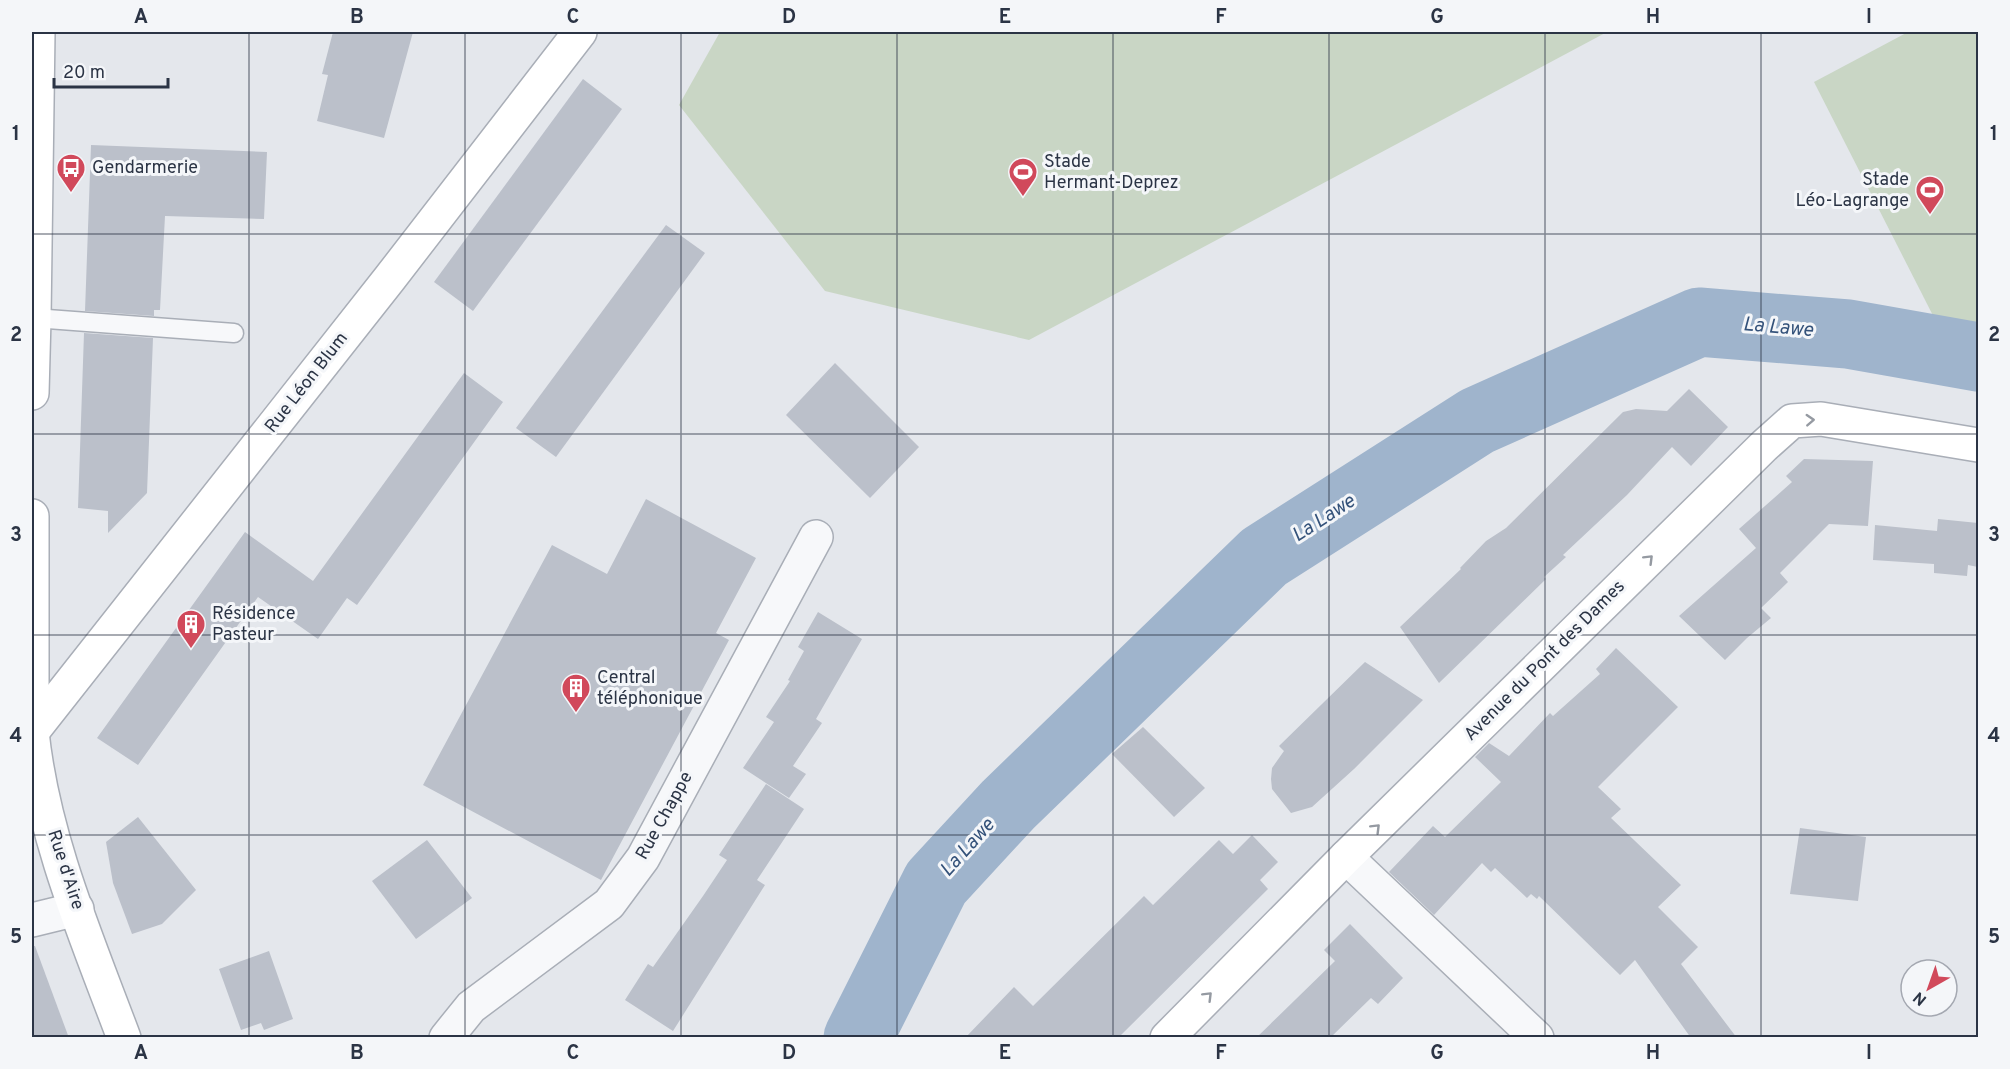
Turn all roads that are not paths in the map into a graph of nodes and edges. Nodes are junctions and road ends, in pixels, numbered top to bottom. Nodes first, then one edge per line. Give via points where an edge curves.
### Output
1 (38, 32) edge
2 (580, 32) edge
3 (34, 318) junction
4 (234, 333) dead end
5 (32, 393) edge
6 (1978, 445) edge
7 (32, 516) edge
8 (816, 537) dead end
9 (32, 732) edge
10 (1346, 857) junction
11 (77, 909) junction
12 (32, 920) edge
13 (124, 1038) edge
14 (446, 1038) edge
15 (1167, 1038) edge
16 (1537, 1038) edge

1 - 3 street
2 - 9 street, Rue Léon Blum
3 - 4 lane
3 - 5 street
10 -> 6 street, Avenue du Pont des Dames via 1792,421 1821,419
7 - 9 street, Rue d'Aire
8 - 14 street, Rue Chappe via 643,858 609,904 471,1007
9 - 11 street, Rue d'Aire via 35,767
15 -> 10 street, Avenue du Pont des Dames
10 - 16 street
11 - 12 street
11 - 13 street, Rue d'Aire

